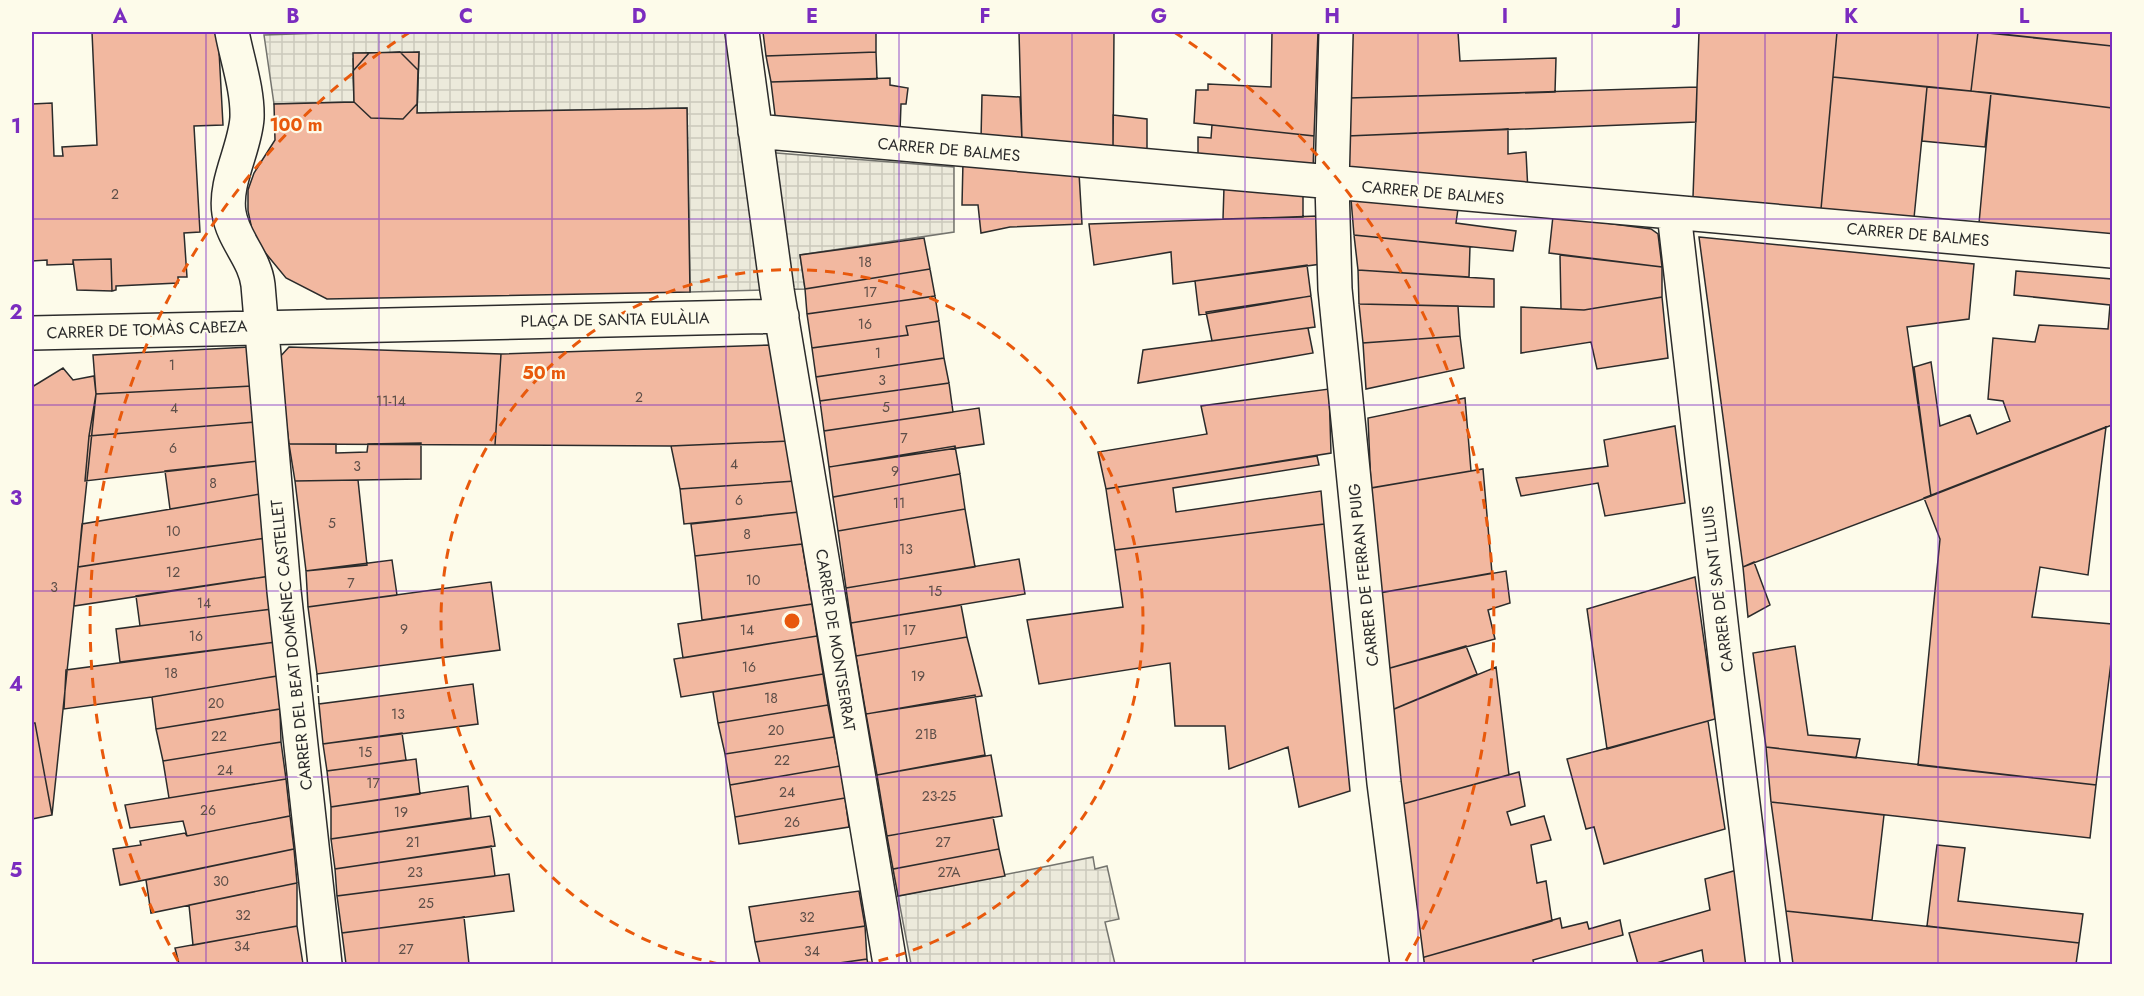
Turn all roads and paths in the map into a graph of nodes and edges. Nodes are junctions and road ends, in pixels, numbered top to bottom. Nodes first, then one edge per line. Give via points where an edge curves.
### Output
1 (232, 32) edge
2 (742, 32) edge
3 (1335, 32) edge
4 (755, 131) junction
5 (1332, 184) junction
6 (1674, 213) junction
7 (2112, 251) edge
8 (782, 316) junction
9 (262, 326) junction
10 (32, 333) edge
11 (325, 964) edge
12 (890, 964) edge
13 (1407, 964) edge
14 (1763, 964) edge

1 - 9 street, CARRER DEL BEAT DOMÉNEC CASTELLET via 247,118 228,212 236,238 257,274
2 - 4 street
3 - 5 street, CARRER DE FERRAN PUIG
4 - 5 street, CARRER DE BALMES
4 - 8 street
5 - 6 street, CARRER DE BALMES
5 - 13 street, CARRER DE FERRAN PUIG via 1337,313 1384,783
6 - 7 street, CARRER DE BALMES
6 - 14 street, CARRER DE SANT LLUIS
8 - 9 street, PLAÇA DE SANTA EULÀLIA
8 - 12 street, CARRER DE MONTSERRAT
9 - 10 street, CARRER DE TOMÀS CABEZA
9 - 11 street, CARRER DEL BEAT DOMÉNEC CASTELLET via 284,591

